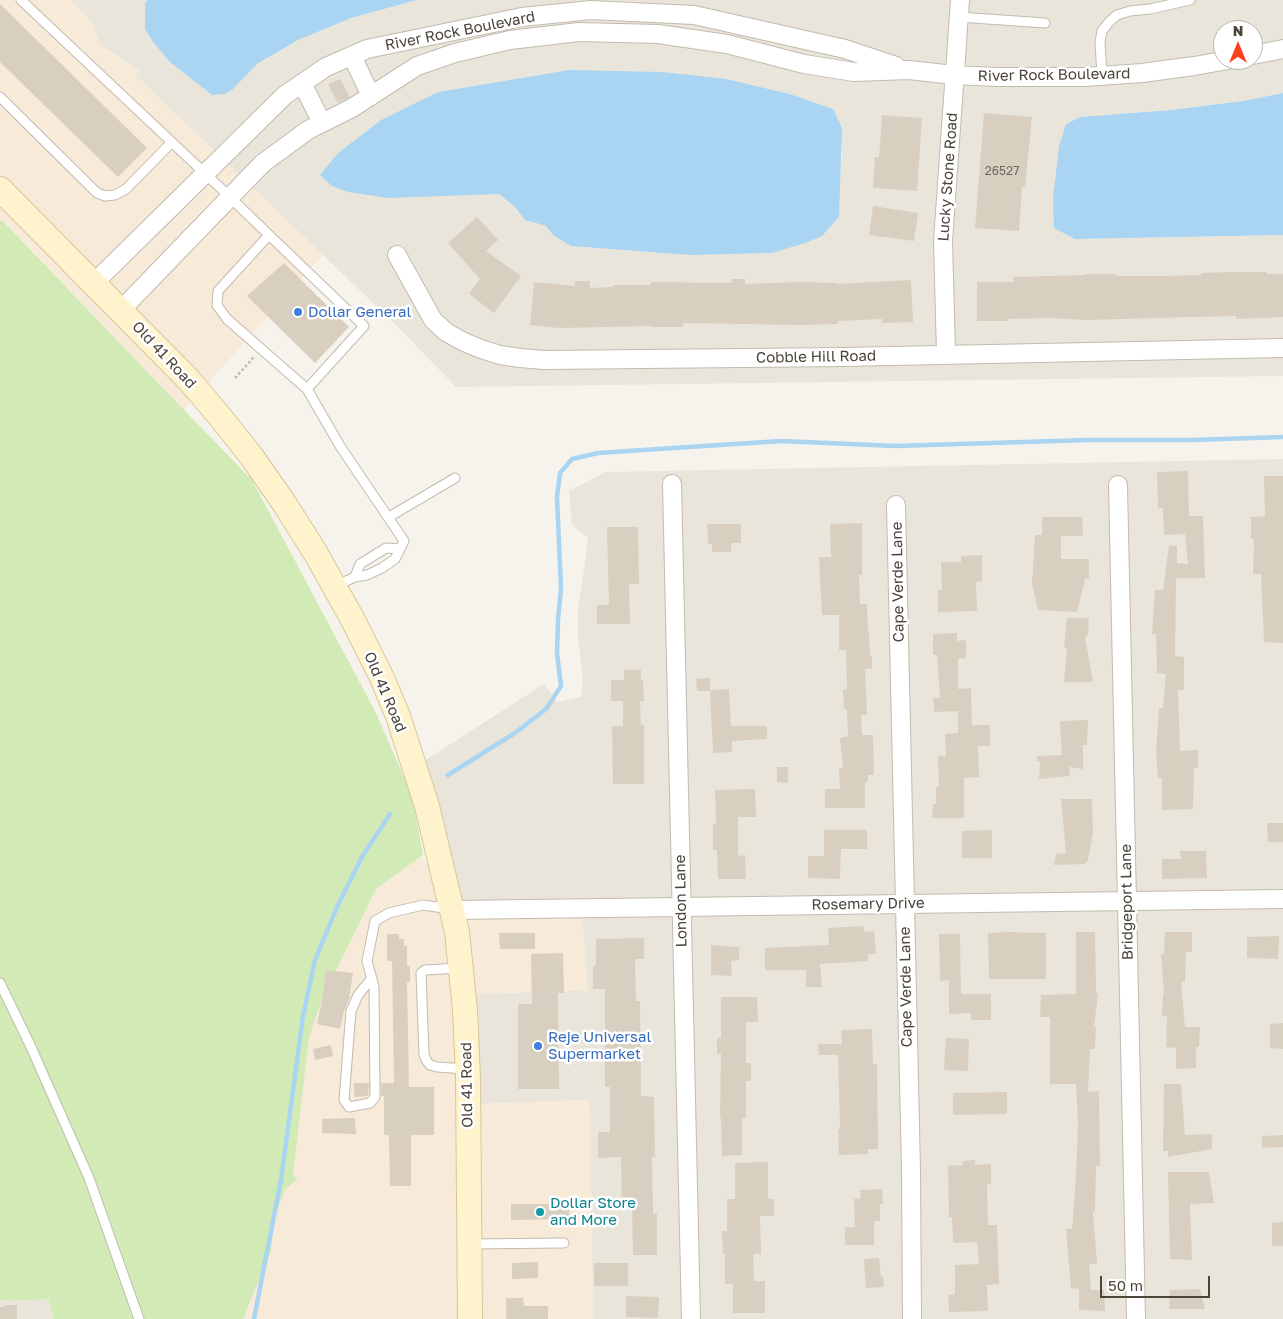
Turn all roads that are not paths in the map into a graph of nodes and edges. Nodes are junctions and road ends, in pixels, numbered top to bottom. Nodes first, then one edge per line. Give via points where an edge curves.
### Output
1 (21, 0) edge
2 (1190, 0) edge
3 (959, 8) edge
4 (1045, 23) dead end
5 (1283, 49) edge
6 (1263, 53) edge
7 (352, 56) junction
8 (1213, 63) edge
9 (909, 70) junction
10 (954, 75) junction
11 (1102, 76) junction
12 (302, 83) junction
13 (371, 96) junction
14 (0, 97) edge
15 (322, 123) junction
16 (172, 142) junction
17 (205, 174) junction
18 (0, 189) edge
19 (230, 197) junction
20 (269, 235) junction
21 (397, 255) dead end
22 (94, 283) junction
23 (121, 310) junction
24 (1283, 348) edge
25 (946, 354) junction
26 (307, 389) junction
27 (455, 478) dead end
28 (672, 484) dead end
29 (1118, 485) dead end
30 (896, 505) dead end
31 (389, 517) junction
32 (400, 549) junction
33 (344, 582) junction
34 (1283, 899) edge
35 (1127, 901) junction
36 (904, 903) junction
37 (682, 908) junction
38 (453, 910) junction
39 (460, 968) junction
40 (372, 978) junction
41 (0, 983) edge
42 (467, 1069) junction
43 (564, 1243) dead end
44 (469, 1244) junction
45 (139, 1319) edge
46 (470, 1319) edge
47 (691, 1319) edge
48 (912, 1319) edge
49 (1136, 1319) edge

1 - 16 lane
2 - 11 lane via 1130,11 1113,18 1102,31
3 - 4 lane
3 - 10 street, Lucky Stone Road
5 - 6 street
7 - 9 street, River Rock Boulevard via 366,50 522,17 591,10 694,16 845,50
7 - 12 street, River Rock Boulevard via 326,67
7 - 13 street
8 - 11 street, River Rock Boulevard
9 - 10 street, River Rock Boulevard
9 - 13 street, River Rock Boulevard via 854,72 804,64 727,44 658,34 579,32 510,40 454,53 417,66
10 - 11 street, River Rock Boulevard
10 - 25 street, Lucky Stone Road via 943,241
12 - 15 street
12 - 17 street, River Rock Boulevard via 285,95
13 - 15 street, River Rock Boulevard
14 - 16 lane via 98,193 105,196 126,189
15 - 19 street, River Rock Boulevard via 263,163
16 - 17 lane
17 - 19 lane
17 - 22 street, River Rock Boulevard
18 - 22 street, Old 41 Road
19 - 20 lane
19 - 23 street, River Rock Boulevard
20 - 26 lane via 218,291 218,305 227,320
20 - 26 lane via 364,326
21 - 25 street, Cobble Hill Road via 433,320 464,342 500,355 554,360
22 - 23 street, Old 41 Road
23 - 33 street, Old 41 Road via 221,418
24 - 25 street, Cobble Hill Road
26 - 31 lane via 340,446
27 - 31 lane
28 - 37 street, London Lane
29 - 35 street, Bridgeport Lane
30 - 36 street, Cape Verde Lane
31 - 32 lane via 404,541
32 - 33 lane via 395,559 382,568
32 - 33 lane via 386,548 360,564
33 - 38 street, Old 41 Road via 398,716 427,806
34 - 35 street, Rosemary Drive
35 - 36 street, Rosemary Drive
35 - 49 street, Bridgeport Lane
36 - 37 street, Rosemary Drive
36 - 48 street, Cape Verde Lane
37 - 38 street, Rosemary Drive
37 - 47 street, London Lane
38 - 39 street, Old 41 Road
38 - 40 lane via 423,905 389,913 375,921 367,961
39 - 42 street, Old 41 Road
39 - 42 lane via 421,973 424,1054 430,1065
40 - 40 lane via 375,1097 370,1103 349,1106 344,1100 350,1011
41 - 45 lane via 88,1178
42 - 44 street, Old 41 Road
43 - 44 lane
44 - 46 street, Old 41 Road

